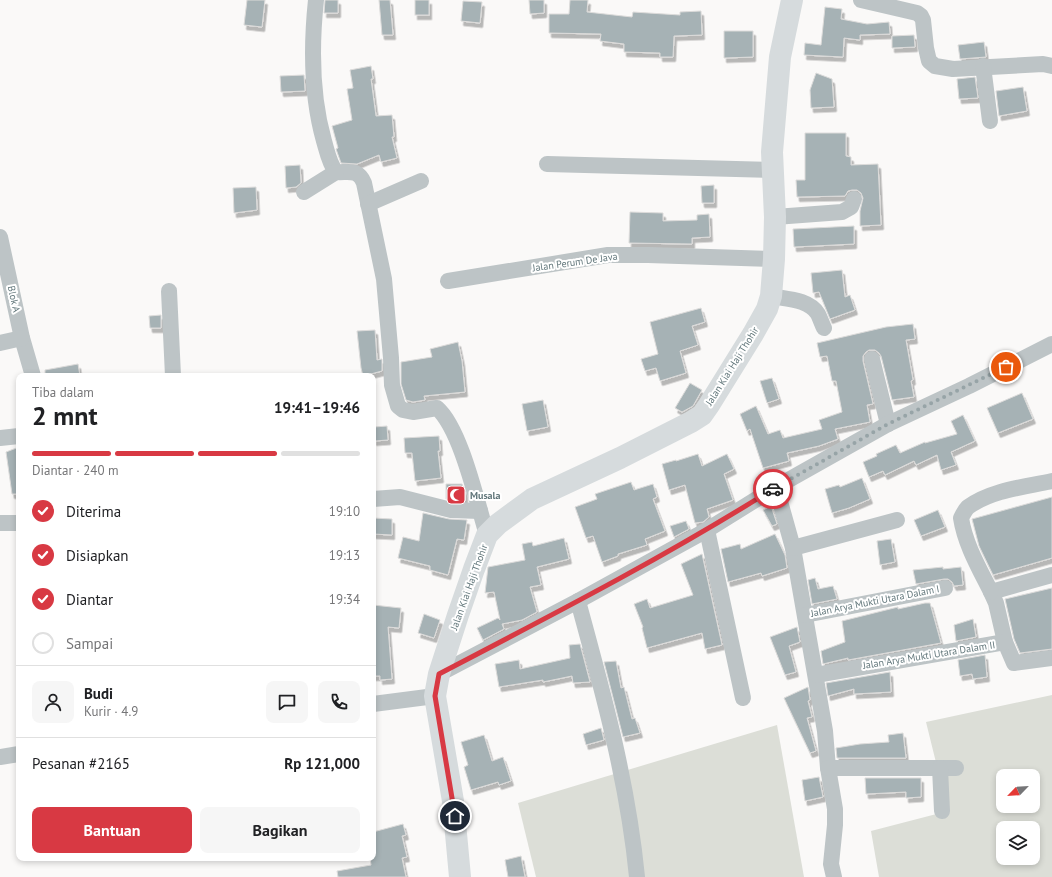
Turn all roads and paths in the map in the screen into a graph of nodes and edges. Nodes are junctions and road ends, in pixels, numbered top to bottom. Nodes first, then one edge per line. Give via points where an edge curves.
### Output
1 (316, 0) edge
2 (792, 0) edge
3 (861, 0) edge
4 (982, 66) junction
5 (1052, 66) edge
6 (990, 121) dead end
7 (546, 164) dead end
8 (773, 170) junction
9 (336, 172) junction
10 (421, 182) dead end
11 (304, 192) dead end
12 (854, 198) dead end
13 (368, 204) junction
14 (775, 217) junction
15 (0, 237) edge
16 (774, 259) junction
17 (448, 281) dead end
18 (169, 291) dead end
19 (771, 296) junction
20 (824, 328) dead end
21 (22, 338) junction
22 (0, 343) edge
23 (1052, 344) edge
24 (872, 358) dead end
25 (32, 373) edge
26 (173, 373) edge
27 (888, 424) junction
28 (16, 436) edge
29 (0, 438) edge
30 (1052, 481) edge
31 (776, 487) junction
32 (376, 499) edge
33 (480, 511) junction
34 (897, 520) dead end
35 (0, 523) edge
36 (16, 523) edge
37 (707, 530) junction
38 (487, 535) junction
39 (793, 548) junction
40 (1052, 575) edge
41 (945, 588) dead end
42 (991, 592) junction
43 (578, 601) junction
44 (805, 615) junction
45 (1005, 642) junction
46 (1052, 658) edge
47 (439, 674) junction
48 (816, 674) junction
49 (435, 696) junction
50 (743, 698) dead end
51 (376, 704) edge
52 (16, 754) edge
53 (0, 757) edge
54 (828, 768) junction
55 (942, 811) dead end
56 (460, 877) edge
57 (637, 877) edge
58 (834, 877) edge

1 - 9 street via 313,72 315,100 320,128
2 - 8 street, Jalan Kiai Haji Thohir via 780,57 772,152
3 - 4 street via 920,15 929,61 935,66
4 - 5 street
4 - 6 street
7 - 8 street
8 - 14 street, Jalan Kiai Haji Thohir
9 - 11 street
9 - 13 street via 350,171 359,176 364,183
10 - 13 street
12 - 14 street via 851,207 842,212
13 - 33 street via 384,280 392,385 398,406 413,412 437,408 443,413 452,428 467,466
14 - 16 street, Jalan Kiai Haji Thohir
15 - 21 street, Blok A
16 - 17 street, Jalan Perum De Java via 608,255
16 - 19 street, Jalan Kiai Haji Thohir
18 - 26 street
19 - 20 street via 811,306
19 - 38 street, Jalan Kiai Haji Thohir via 753,334 702,415 654,441 532,499
21 - 22 street
21 - 25 street, Blok A
23 - 27 street
24 - 27 street
27 - 31 street
28 - 29 street
30 - 42 street via 984,498 967,508 961,518 970,550
31 - 37 street
31 - 39 street
32 - 33 street via 400,497 451,510
33 - 38 street
34 - 39 street
35 - 36 street
37 - 43 street
37 - 50 street
38 - 47 street, Jalan Kiai Haji Thohir
39 - 44 street
40 - 42 street
41 - 44 street, Jalan Arya Mukti Utara Dalam I
42 - 45 street
43 - 47 street
43 - 57 street via 619,760 634,840
44 - 48 street
45 - 46 street, Jalan Arya Mukti Utara Dalam II via 1014,663
45 - 48 street, Jalan Arya Mukti Utara Dalam II
47 - 49 street, Jalan Kiai Haji Thohir
48 - 54 street
49 - 51 street
49 - 56 street via 453,801
52 - 53 street
54 - 55 street via 948,768
54 - 58 street via 835,809 831,864

